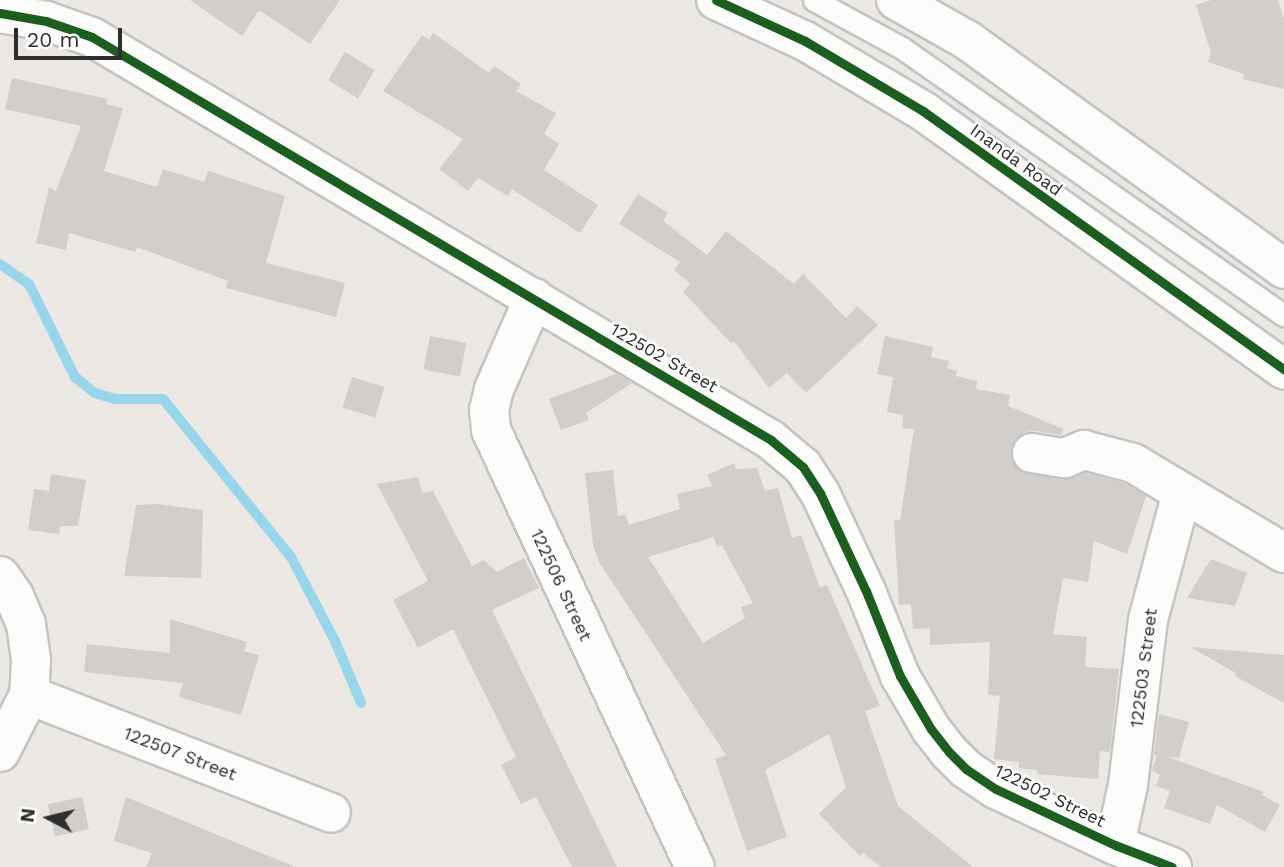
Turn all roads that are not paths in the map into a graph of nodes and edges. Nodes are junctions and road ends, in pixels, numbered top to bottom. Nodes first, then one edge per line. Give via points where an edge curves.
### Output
1 (716, 0) edge
2 (814, 0) edge
3 (897, 0) edge
4 (0, 13) edge
5 (1284, 269) edge
6 (534, 298) junction
7 (1284, 315) edge
8 (1284, 369) edge
9 (1032, 453) dead end
10 (1182, 492) junction
11 (1284, 553) edge
12 (0, 576) edge
13 (29, 695) junction
14 (0, 752) edge
15 (331, 813) dead end
16 (1146, 859) edge
17 (695, 867) edge

1 - 8 street, Inanda Road via 805,41 923,111
2 - 7 lane via 902,48
3 - 5 street via 999,62
4 - 6 street, 122502 Street via 92,37
6 - 16 street, 122502 Street via 771,440 803,467 831,512 900,676 949,752 996,789
6 - 17 street, 122506 Street via 494,389 491,430
9 - 10 street via 1065,458 1084,450 1115,457
10 - 11 street
10 - 16 street, 122503 Street via 1148,620 1128,785
12 - 13 street via 26,624
13 - 14 street
13 - 15 street, 122507 Street

